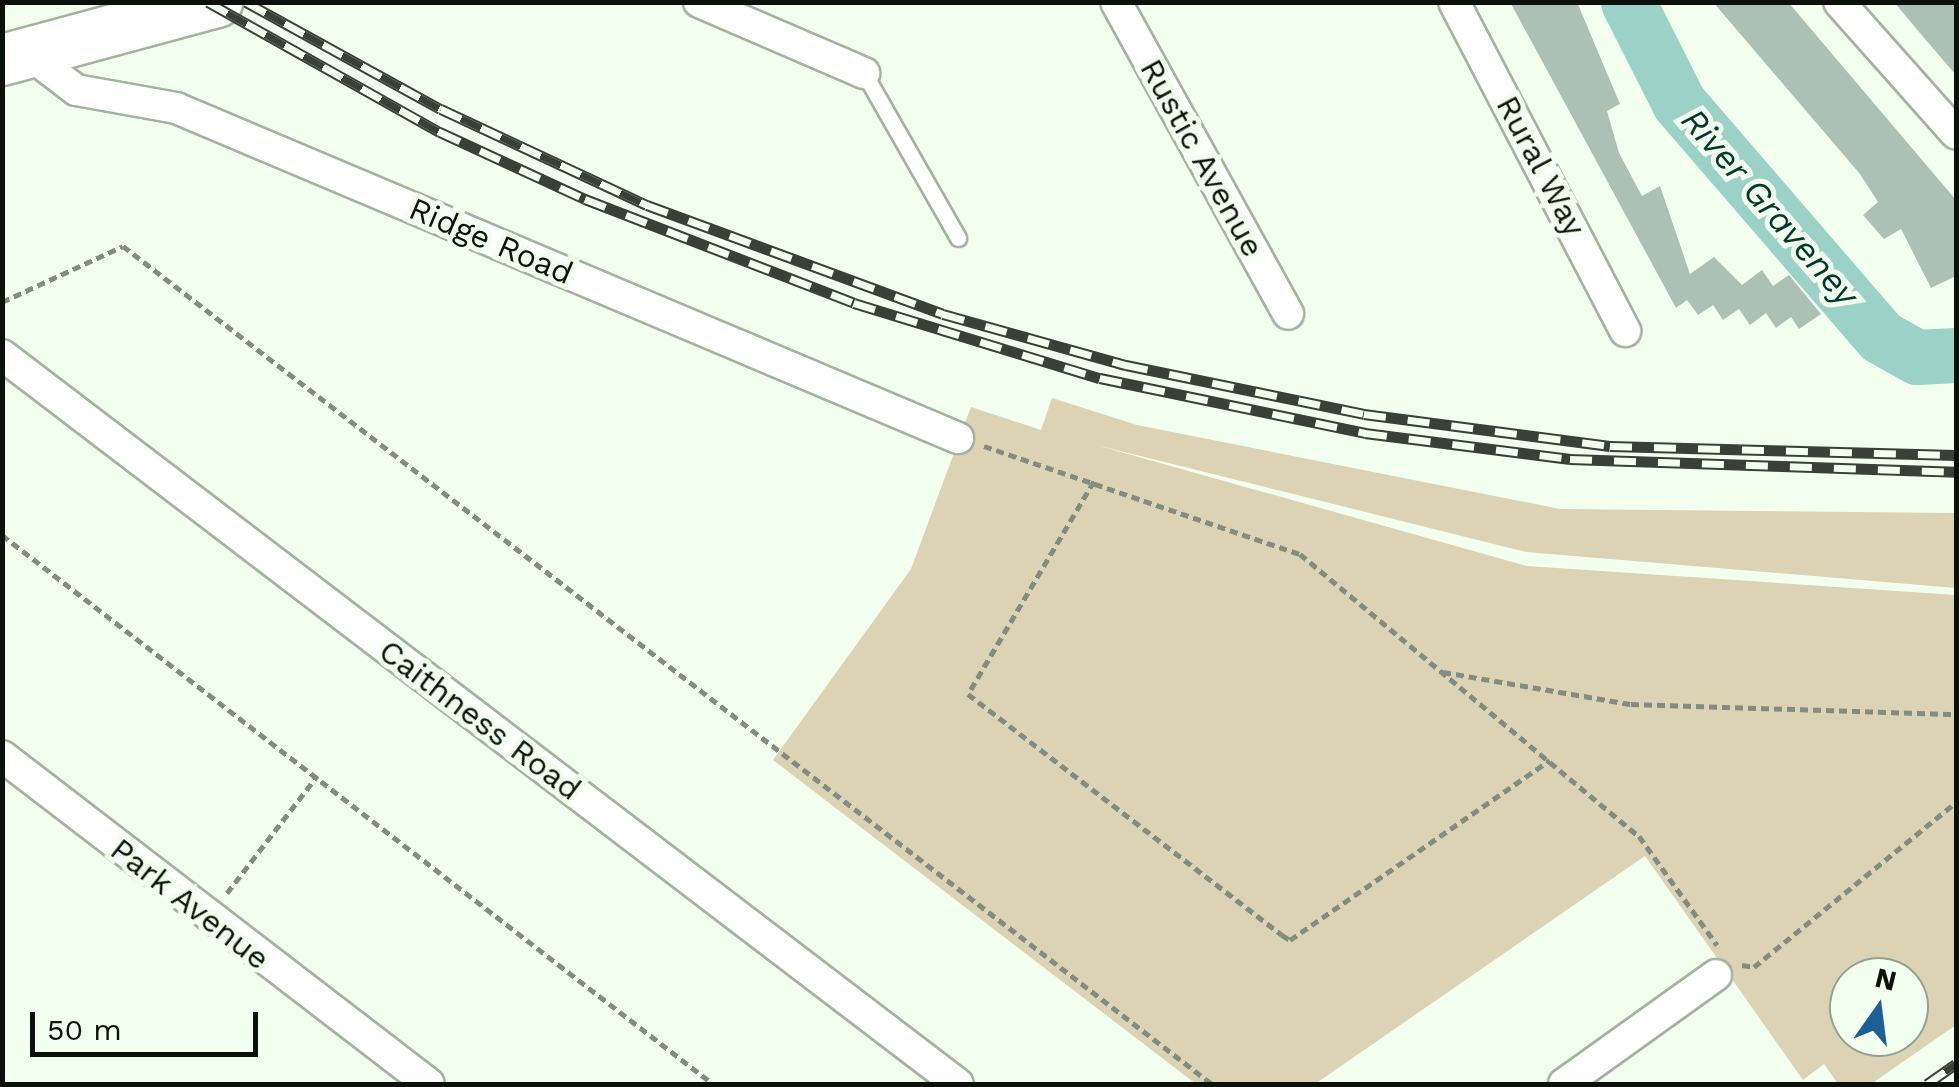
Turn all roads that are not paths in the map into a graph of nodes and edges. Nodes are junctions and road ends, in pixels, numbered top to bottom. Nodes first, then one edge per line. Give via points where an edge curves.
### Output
1 (216, 2) edge
2 (699, 2) edge
3 (1116, 2) edge
4 (1454, 2) edge
5 (1839, 2) edge
6 (14, 56) edge
7 (864, 73) joint
8 (1956, 134) edge
9 (958, 238) dead end
10 (1288, 314) dead end
11 (1625, 331) dead end
12 (2, 355) edge
13 (958, 438) road end
14 (2, 756) edge
15 (1722, 970) road end
16 (429, 1084) edge
17 (958, 1084) edge
18 (1564, 1084) edge

1 - 6 main road
2 - 7 street
3 - 10 street, Rustic Avenue
4 - 11 street, Rural Way
5 - 8 street
6 - 13 street, Ridge Road via 76,90 176,108
7 - 9 lane
12 - 17 street, Caithness Road
14 - 16 street, Park Avenue via 206,920
15 - 18 street

